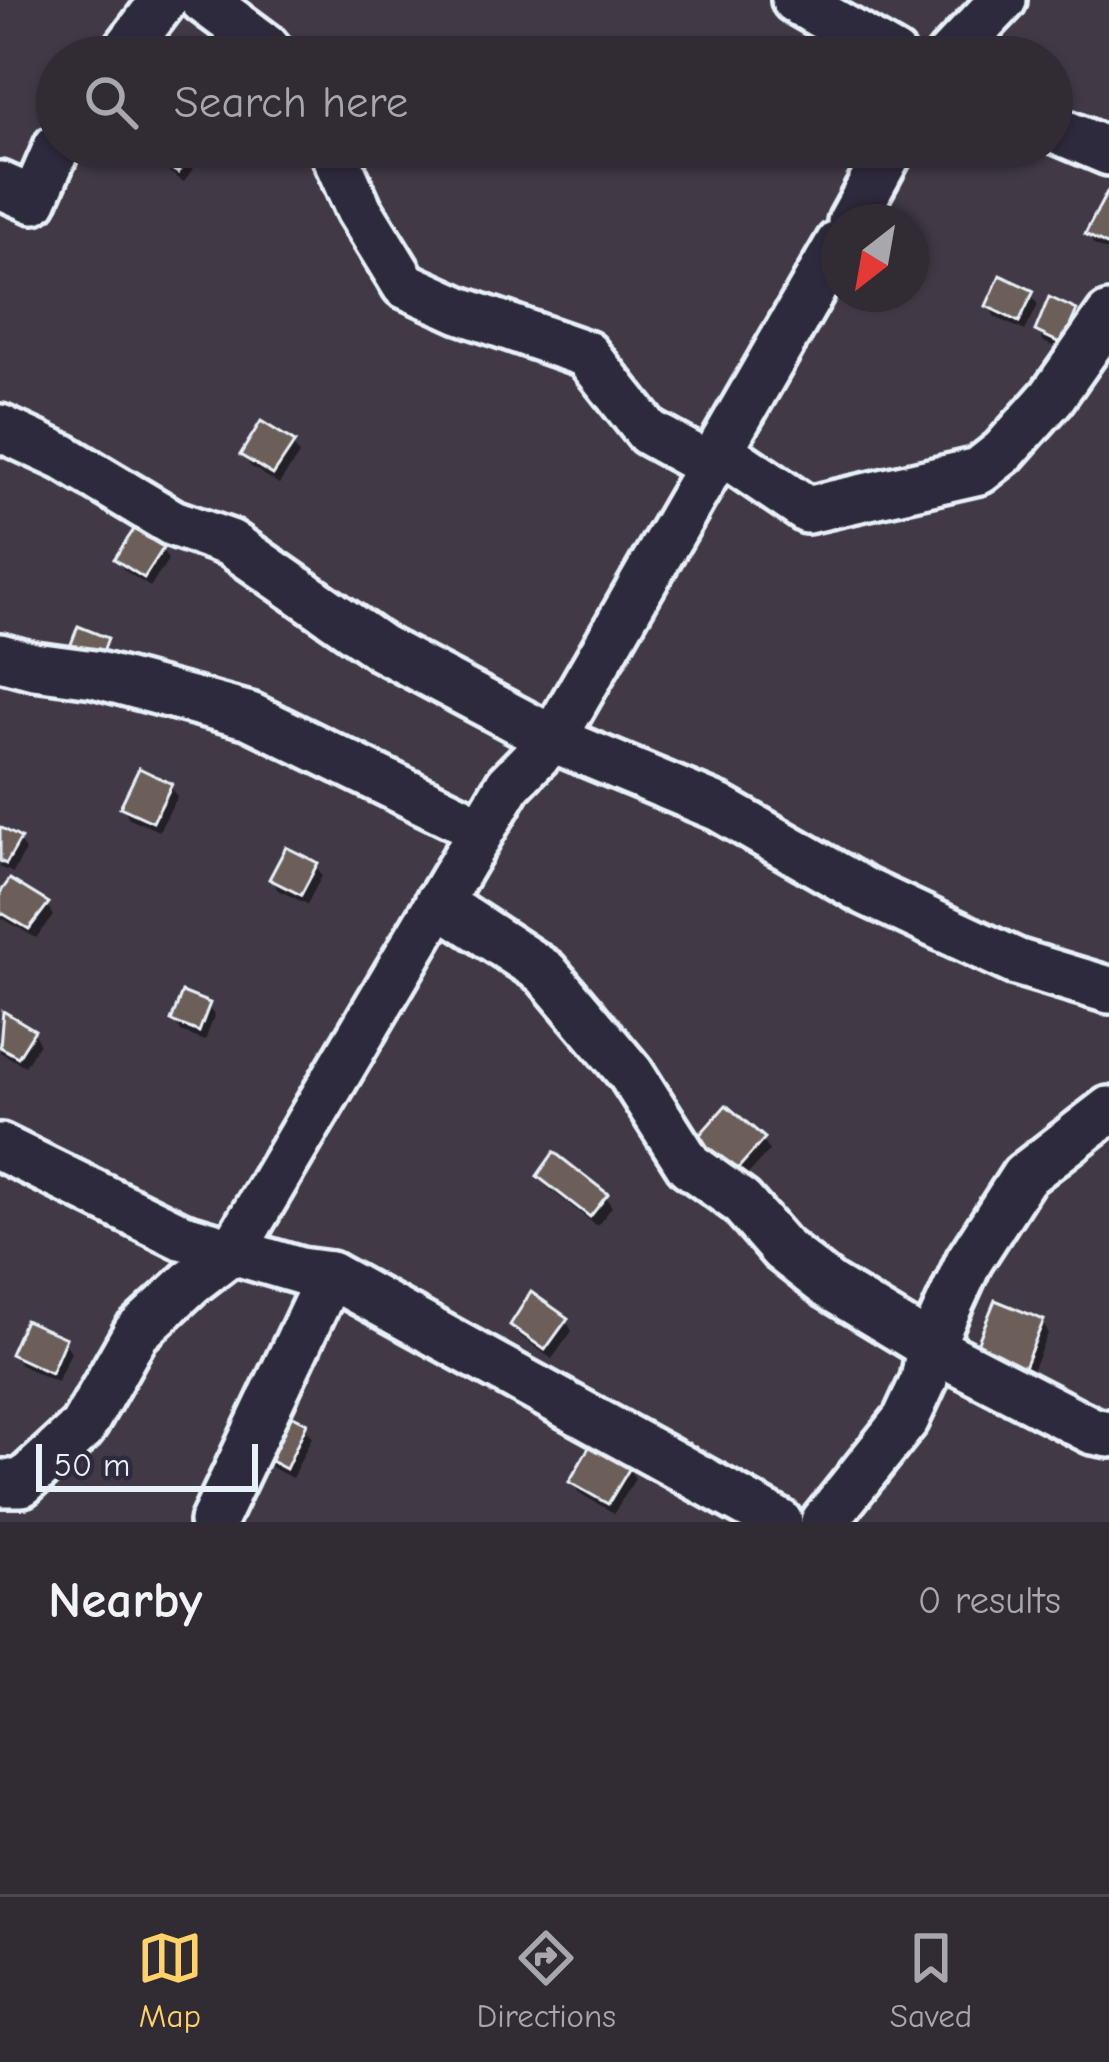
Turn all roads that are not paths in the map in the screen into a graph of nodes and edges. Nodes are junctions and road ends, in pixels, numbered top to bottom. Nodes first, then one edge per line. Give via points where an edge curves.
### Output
1 (795, 0) edge
2 (1003, 0) edge
3 (178, 1) edge
4 (142, 36) edge
5 (246, 36) edge
6 (857, 36) edge
7 (969, 36) edge
8 (1073, 137) edge
9 (1109, 152) edge
10 (48, 168) edge
11 (340, 168) edge
12 (881, 168) edge
13 (0, 185) edge
14 (861, 204) edge
15 (821, 274) edge
16 (1109, 316) edge
17 (0, 428) edge
18 (715, 458) junction
19 (0, 657) edge
20 (553, 739) junction
21 (481, 829) junction
22 (438, 902) junction
23 (1109, 991) edge
24 (1109, 1110) edge
25 (0, 1148) edge
26 (233, 1249) junction
27 (330, 1275) junction
28 (930, 1347) junction
29 (1109, 1434) edge
30 (0, 1483) edge
31 (213, 1522) edge
32 (778, 1522) edge
33 (824, 1522) edge

1 - 6 street
2 - 7 street
3 - 4 street
3 - 5 street
8 - 9 street
10 - 13 street via 34,200
11 - 18 street via 405,285 586,354 649,432
12 - 14 street
15 - 18 street
16 - 18 street via 1052,397 980,471 807,510
17 - 20 street via 173,523 230,543 381,648
18 - 20 street
19 - 21 street via 250,716
20 - 21 street via 508,784
20 - 23 street via 719,808 864,891 994,952
21 - 22 street
22 - 26 street
22 - 28 street via 545,972 631,1073 689,1166 741,1202 829,1286
24 - 28 street via 1024,1176 969,1261
25 - 26 street via 181,1236
26 - 27 street
26 - 30 street via 136,1334 82,1428 22,1483
27 - 31 street
27 - 32 street
28 - 29 street
28 - 33 street via 906,1419

